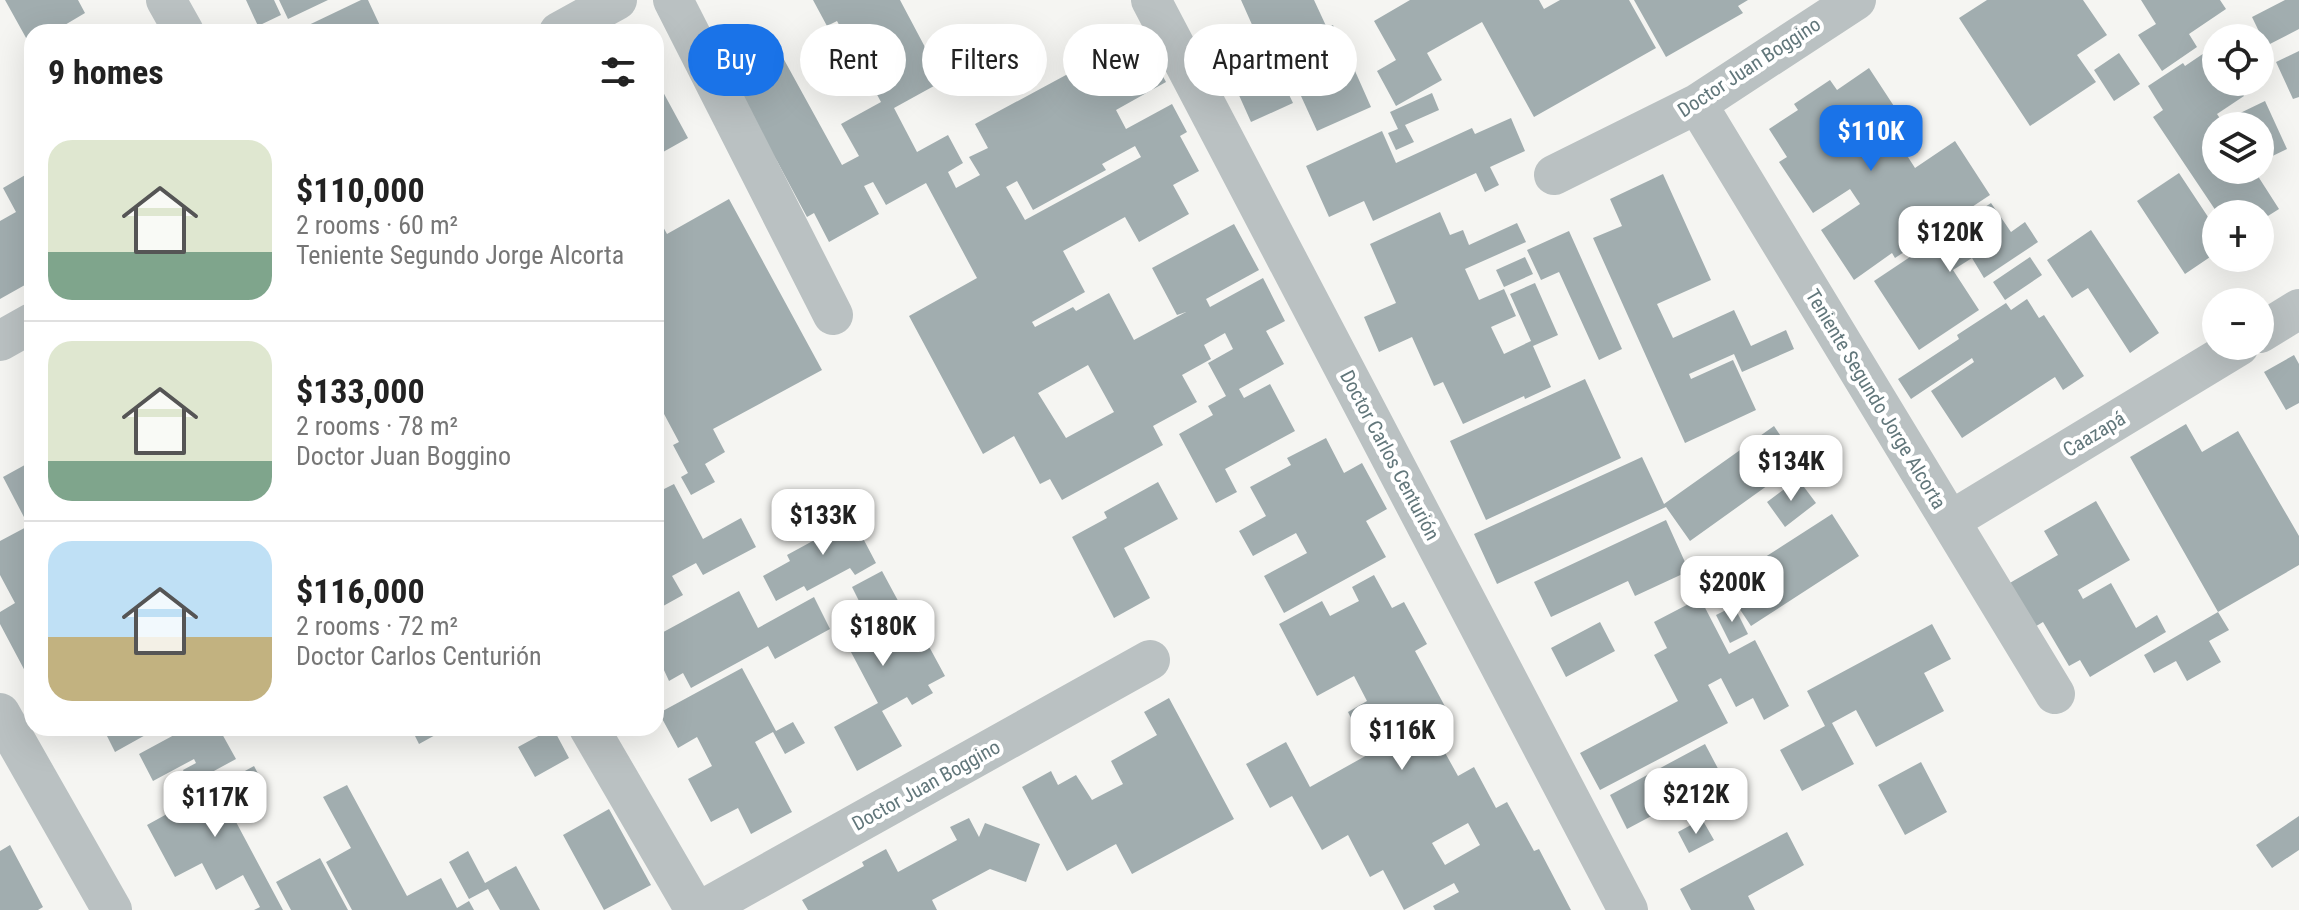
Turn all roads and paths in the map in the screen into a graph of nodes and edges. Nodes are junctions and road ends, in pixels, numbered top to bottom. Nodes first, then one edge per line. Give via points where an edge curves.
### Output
1 (166, 0) edge
2 (617, 0) edge
3 (673, 0) edge
4 (1151, 0) edge
5 (1844, 3) edge
6 (180, 24) edge
7 (574, 24) edge
8 (1697, 104) junction
9 (1554, 175) dead end
10 (2299, 309) edge
11 (833, 315) dead end
12 (2274, 324) edge
13 (24, 328) edge
14 (0, 341) edge
15 (2216, 360) edge
16 (1950, 521) junction
17 (1150, 660) dead end
18 (2055, 694) dead end
19 (0, 713) edge
20 (594, 736) edge
21 (112, 910) edge
22 (695, 910) edge
23 (702, 910) edge
24 (1628, 910) edge

1 - 6 street
2 - 7 street
3 - 11 street
4 - 24 street, Doctor Carlos Centurión
5 - 8 street, Doctor Juan Boggino
8 - 9 street, Doctor Juan Boggino
8 - 16 street, Teniente Segundo Jorge Alcorta
10 - 12 street
13 - 14 street
15 - 16 street, Caazapá
16 - 18 street, Teniente Segundo Jorge Alcorta
17 - 23 street, Doctor Juan Boggino
19 - 21 street
20 - 22 street

